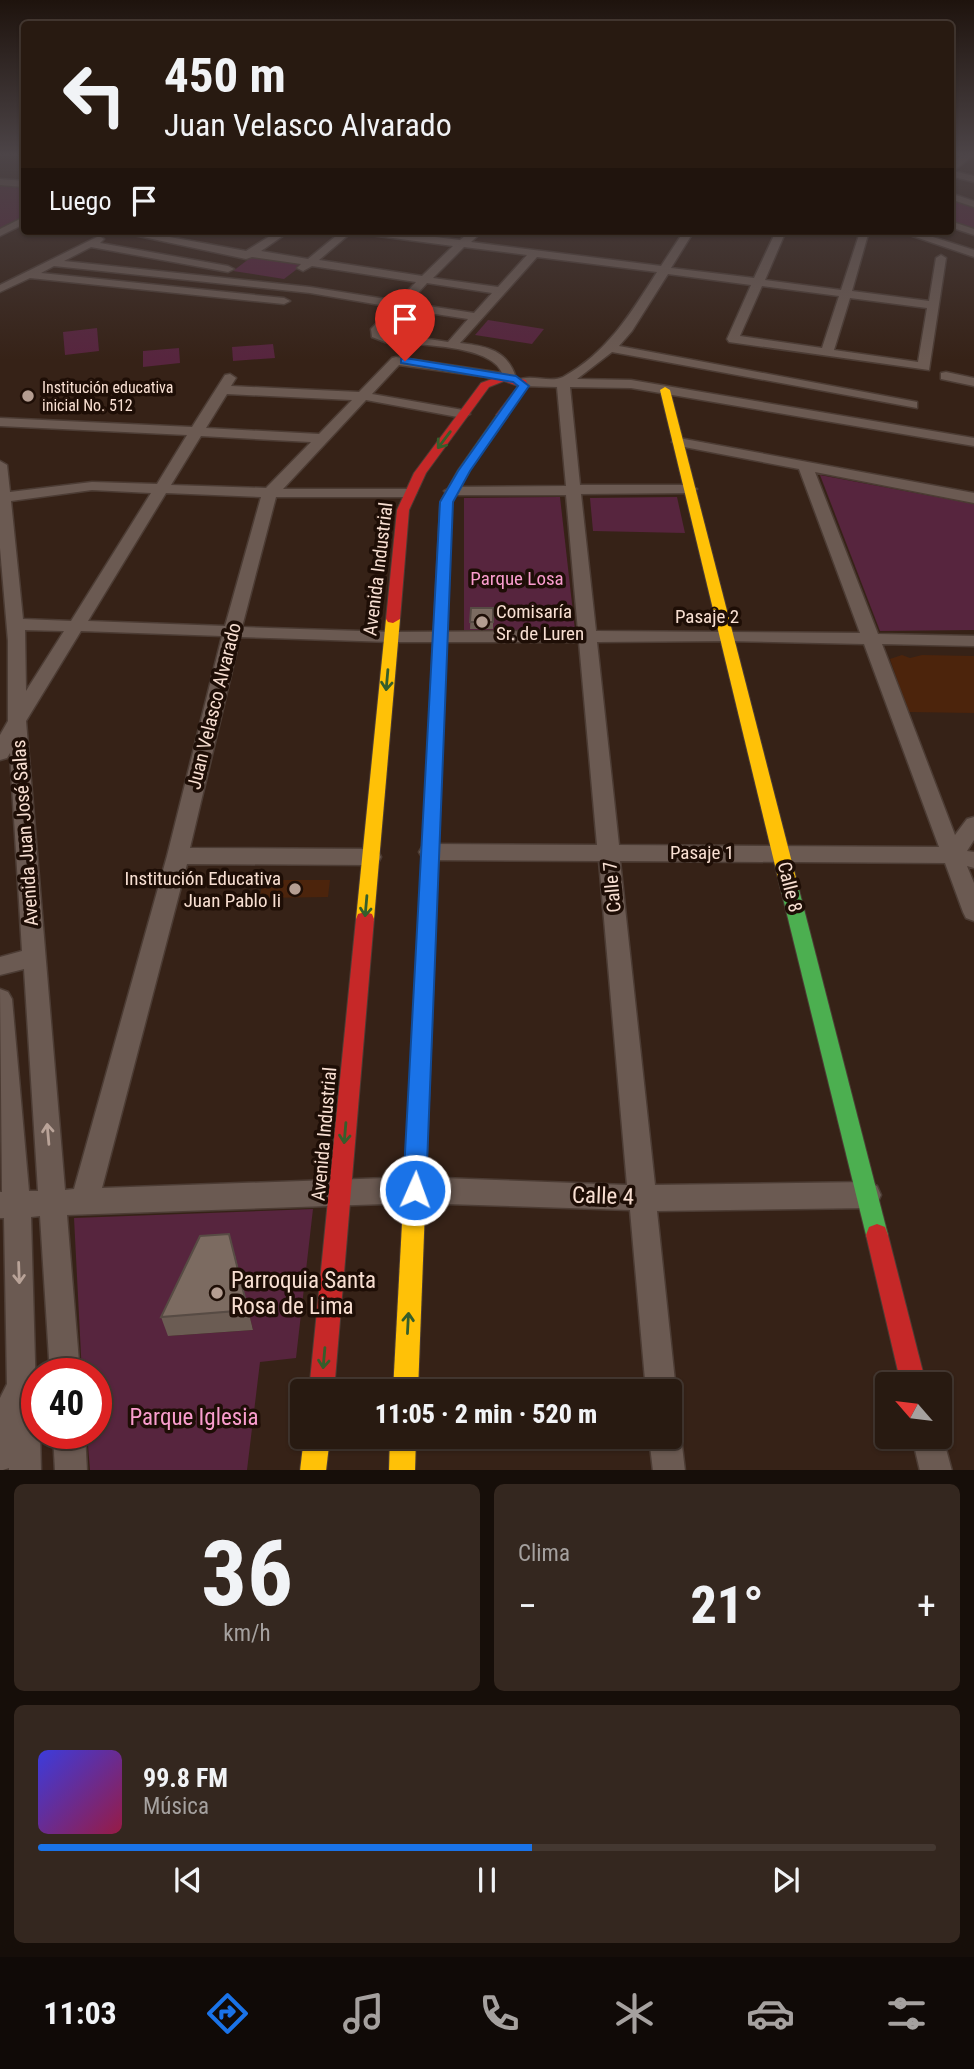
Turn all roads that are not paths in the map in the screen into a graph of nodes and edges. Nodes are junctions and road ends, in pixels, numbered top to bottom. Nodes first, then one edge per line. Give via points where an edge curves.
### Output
1 (19, 223) edge
2 (954, 225) edge
3 (974, 232) edge
4 (0, 233) edge
5 (106, 235) edge
6 (142, 235) edge
7 (279, 235) edge
8 (343, 235) edge
9 (393, 235) edge
10 (472, 235) edge
11 (686, 235) edge
12 (778, 235) edge
13 (866, 235) edge
14 (910, 235) edge
15 (90, 244) junction
16 (459, 244) junction
17 (944, 253) junction
18 (249, 254) junction
19 (974, 254) edge
20 (533, 255) junction
21 (309, 262) junction
22 (54, 263) junction
23 (228, 269) junction
24 (663, 272) junction
25 (30, 275) junction
26 (215, 280) junction
27 (424, 280) junction
28 (758, 284) junction
29 (281, 287) junction
30 (0, 289) edge
31 (499, 292) junction
32 (845, 294) junction
33 (296, 302) dead end
34 (934, 305) junction
35 (401, 306) junction
36 (477, 317) junction
37 (451, 346) junction
38 (610, 348) junction
39 (828, 353) junction
40 (946, 376) dead end
41 (571, 378) junction
42 (511, 379) junction
43 (974, 382) edge
44 (631, 384) junction
45 (665, 390) junction
46 (837, 392) junction
47 (363, 396) junction
48 (912, 405) dead end
49 (463, 414) junction
50 (825, 416) junction
51 (0, 422) edge
52 (198, 432) junction
53 (323, 438) junction
54 (678, 442) junction
55 (974, 442) edge
56 (0, 465) edge
57 (805, 465) junction
58 (164, 488) junction
59 (690, 489) junction
60 (573, 490) junction
61 (452, 491) junction
62 (270, 493) junction
63 (409, 493) junction
64 (3, 497) junction
65 (974, 498) edge
66 (77, 625) junction
67 (232, 632) junction
68 (440, 636) junction
69 (727, 636) junction
70 (11, 637) edge
71 (391, 637) junction
72 (588, 638) junction
73 (871, 639) junction
74 (974, 641) edge
75 (17, 721) junction
76 (0, 753) edge
77 (974, 824) edge
78 (430, 852) junction
79 (781, 852) junction
80 (609, 853) junction
81 (178, 856) junction
82 (370, 857) junction
83 (964, 858) edge
84 (974, 912) edge
85 (33, 957) junction
86 (0, 966) edge
87 (0, 999) edge
88 (415, 1190) junction
89 (339, 1192) junction
90 (867, 1195) junction
91 (642, 1198) junction
92 (85, 1201) junction
93 (54, 1202) junction
94 (8, 1205) edge
95 (64, 1358) edge
96 (21, 1362) edge
97 (911, 1372) edge
98 (21, 1378) edge
99 (322, 1379) edge
100 (406, 1379) edge
101 (660, 1379) edge
102 (24, 1449) edge
103 (70, 1449) edge
104 (316, 1449) edge
105 (402, 1449) edge
106 (666, 1449) edge
107 (931, 1449) edge
108 (0, 1456) edge
109 (25, 1470) edge
110 (71, 1470) edge
111 (313, 1470) edge
112 (401, 1470) edge
113 (668, 1470) edge
114 (936, 1470) edge

1 - 4 street
2 - 3 street
5 - 15 street
6 - 18 street
7 - 18 street
8 - 21 street
9 - 16 street
10 - 16 street
11 - 24 street
12 - 28 street
13 - 32 street
14 - 17 street
15 - 22 street
15 - 23 street
16 - 20 street
16 - 27 street
17 - 19 street
17 - 34 street
18 - 21 street
18 - 23 street
20 - 24 street
20 - 31 street
21 - 27 street
21 - 29 street
22 - 25 street
22 - 26 street
23 - 26 street
24 - 28 street
24 - 38 street via 634,320
25 - 30 street
25 - 33 street
26 - 29 street
27 - 31 street
27 - 35 street
28 - 32 street
28 - 39 street via 733,339
29 - 35 street
31 - 36 street
32 - 34 street
32 - 39 street
34 - 39 street via 925,367
35 - 36 street
35 - 37 street via 376,334
36 - 37 street
37 - 42 street via 495,354
38 - 41 street
38 - 46 street
40 - 43 street
41 - 42 street
41 - 44 street
41 - 44 street
41 - 60 street, Calle 7
42 - 47 street, Juan Velasco Alvarado via 396,361
42 - 49 street, Avenida Industrial via 485,385
42 - 61 street via 523,386
44 - 45 street
45 - 50 street
45 - 54 street, Calle 8
46 - 48 street
46 - 50 street
47 - 49 street
47 - 52 street via 227,384
47 - 53 street, Juan Velasco Alvarado
49 -> 63 street, Avenida Industrial
50 - 55 street
51 - 52 street
52 - 53 street
52 - 58 street
53 - 62 street, Juan Velasco Alvarado
54 - 57 street
54 - 59 street, Calle 8
56 - 64 street, Avenida Juan José Salas
57 - 65 street
57 - 73 street
58 - 62 street
58 - 64 street via 92,486
58 - 66 street
59 - 60 street
59 - 69 street, Calle 8
60 - 61 street
60 - 72 street, Calle 7
61 - 68 street via 446,502
62 - 63 street
62 - 67 street, Juan Velasco Alvarado
63 - 71 street, Avenida Industrial via 403,510
64 - 70 street, Avenida Juan José Salas
66 - 67 street, Pasaje 2
66 - 70 street, Pasaje 2
66 - 75 street
67 - 71 street, Pasaje 2
67 - 81 street, Juan Velasco Alvarado
68 - 71 street, Pasaje 2
68 - 72 street, Pasaje 2
68 - 78 street
69 - 72 street, Pasaje 2
69 - 73 street, Pasaje 2
69 - 79 street, Calle 8
70 - 75 street, Avenida Juan José Salas
71 -> 82 street, Avenida Industrial
72 - 80 street, Calle 7
73 - 74 street, Pasaje 2
73 - 83 street
75 - 76 street
75 - 85 street, Avenida Juan José Salas
77 - 83 street
78 - 80 street, Pasaje 1
78 - 88 street
79 - 80 street, Pasaje 1
79 - 83 street, Pasaje 1
79 - 90 street, Calle 8
80 - 91 street, Calle 7
81 - 82 street
81 - 92 street, Juan Velasco Alvarado
82 -> 89 street, Avenida Industrial
83 - 84 street
85 - 86 street
93 -> 85 street, Avenida Juan José Salas
87 - 94 street
88 - 89 street, Calle 4
88 - 91 street, Calle 4
100 -> 88 street
89 - 92 street, Calle 4
89 -> 99 street, Avenida Industrial
90 - 91 street, Calle 4
90 - 97 street, Calle 8
91 - 101 street, Calle 7
92 - 93 street, Calle 4
93 - 94 street, Calle 4
93 - 95 street, Avenida Juan José Salas
94 -> 96 street
98 - 108 street
102 - 109 street
103 - 110 street
104 - 111 street
105 - 112 street
106 - 113 street
107 - 114 street

